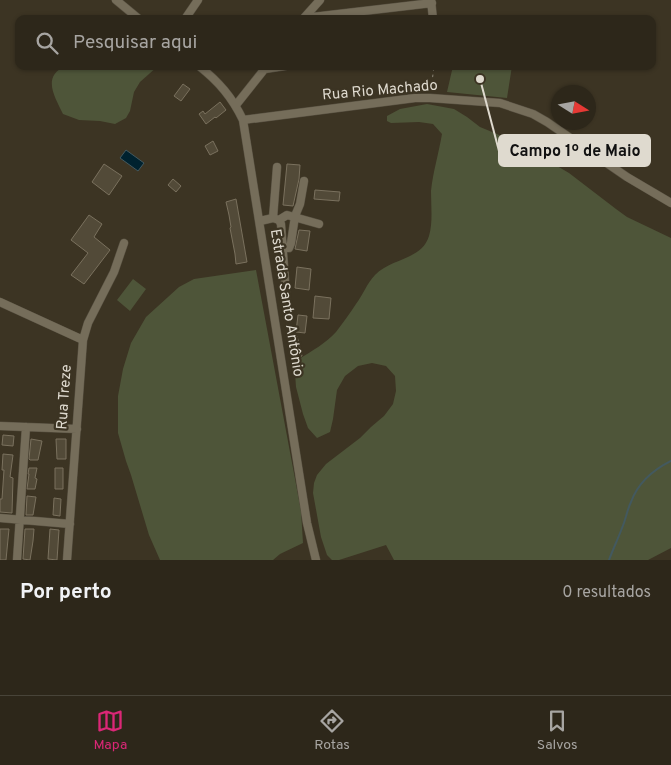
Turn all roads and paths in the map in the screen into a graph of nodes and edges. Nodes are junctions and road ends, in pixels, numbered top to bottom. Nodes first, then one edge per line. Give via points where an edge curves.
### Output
1 (116, 0) edge
2 (198, 0) edge
3 (320, 0) edge
4 (432, 1) edge
5 (135, 15) edge
6 (188, 15) edge
7 (307, 15) edge
8 (327, 15) edge
9 (434, 15) edge
10 (204, 70) edge
11 (264, 70) edge
12 (434, 70) edge
13 (430, 98) junction
14 (236, 105) junction
15 (243, 120) junction
16 (277, 167) dead end
17 (304, 181) dead end
18 (671, 203) edge
19 (295, 216) junction
20 (276, 219) junction
21 (260, 222) junction
22 (319, 224) dead end
23 (124, 244) dead end
24 (283, 248) junction
25 (0, 302) edge
26 (287, 310) dead end
27 (82, 340) junction
28 (0, 426) edge
29 (26, 427) junction
30 (77, 429) junction
31 (0, 518) edge
32 (20, 520) junction
33 (70, 524) junction
34 (17, 560) edge
35 (67, 560) edge
36 (316, 560) edge

1 - 5 street
2 - 6 street
3 - 7 street
4 - 8 street
4 - 9 street
10 - 14 street, Estrada Santo Antônio
11 - 14 street
12 - 13 path
13 - 15 street, Rua Rio Machado
13 - 18 street, Rua Rio Machado via 500,103 533,114
14 - 15 street, Estrada Santo Antônio
15 - 21 street, Estrada Santo Antônio
16 - 20 street
17 - 19 street
19 - 20 street
19 - 22 street
19 - 24 street via 290,247
20 - 21 street
20 - 24 street via 281,224
21 - 36 street, Estrada Santo Antônio via 307,523
23 - 27 street, Rua Treze
24 - 26 street
25 - 27 street
27 - 30 street, Rua Treze
28 - 29 street
29 - 30 street
29 - 32 street
30 - 33 street, Rua Treze
31 - 32 street
32 - 33 street
32 - 34 street
33 - 35 street, Rua Treze

